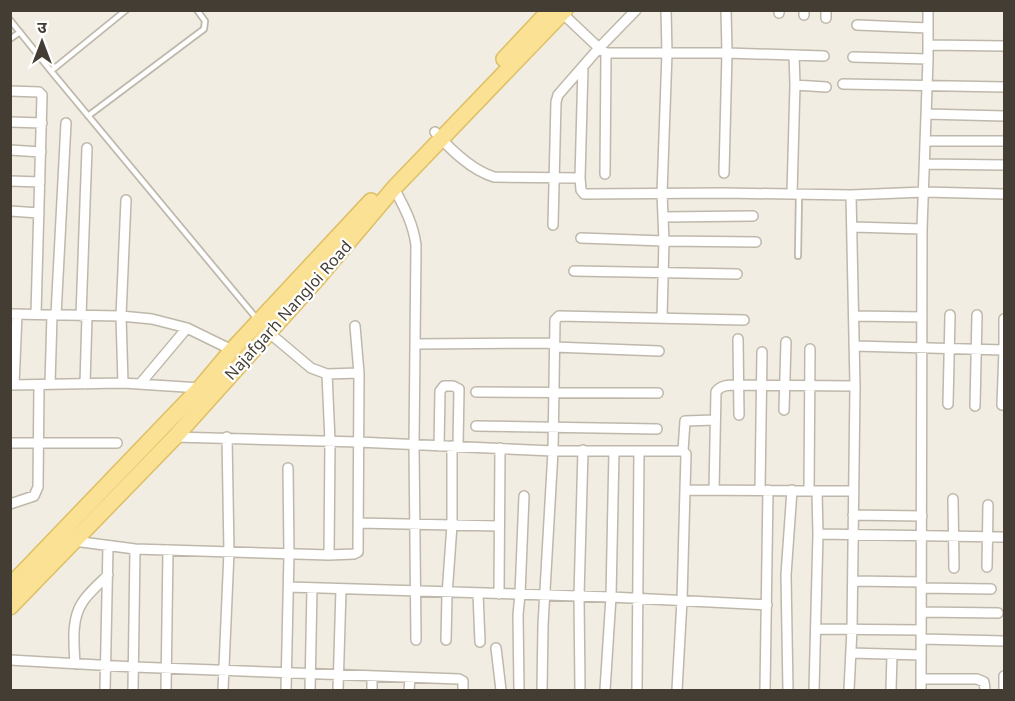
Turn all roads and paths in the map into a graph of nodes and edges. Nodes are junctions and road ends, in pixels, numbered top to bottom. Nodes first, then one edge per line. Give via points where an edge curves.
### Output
1 (126, 10) edge
2 (197, 10) edge
3 (636, 10) edge
4 (666, 10) edge
5 (726, 10) edge
6 (928, 10) edge
7 (559, 11) edge
8 (10, 20) edge
9 (857, 25) dead end
10 (928, 28) junction
11 (20, 32) junction
12 (10, 39) edge
13 (928, 45) junction
14 (1005, 46) edge
15 (602, 50) junction
16 (727, 52) junction
17 (667, 53) junction
18 (794, 55) junction
19 (824, 56) dead end
20 (853, 57) dead end
21 (928, 59) junction
22 (583, 67) junction
23 (51, 72) junction
24 (843, 84) dead end
25 (926, 84) junction
26 (795, 85) junction
27 (826, 87) dead end
28 (1005, 87) edge
29 (10, 91) edge
30 (926, 114) junction
31 (88, 116) junction
32 (1005, 116) edge
33 (10, 122) edge
34 (42, 123) junction
35 (66, 123) dead end
36 (439, 136) junction
37 (926, 141) junction
38 (1005, 141) edge
39 (87, 148) dead end
40 (10, 150) edge
41 (41, 152) junction
42 (925, 164) junction
43 (1005, 165) edge
44 (724, 173) dead end
45 (605, 174) dead end
46 (555, 178) junction
47 (580, 178) junction
48 (10, 181) edge
49 (40, 182) junction
50 (394, 188) junction
51 (924, 192) junction
52 (662, 193) junction
53 (795, 194) junction
54 (1005, 194) edge
55 (851, 195) junction
56 (126, 200) dead end
57 (10, 211) edge
58 (39, 213) junction
59 (753, 216) dead end
60 (663, 217) junction
61 (553, 225) dead end
62 (853, 227) junction
63 (922, 229) junction
64 (581, 238) dead end
65 (664, 241) junction
66 (756, 242) dead end
67 (798, 256) dead end
68 (574, 271) dead end
69 (663, 272) junction
70 (737, 274) dead end
71 (14, 314) edge
72 (36, 314) junction
73 (54, 315) junction
74 (950, 315) dead end
75 (977, 315) dead end
76 (84, 316) junction
77 (121, 316) junction
78 (854, 316) junction
79 (922, 317) junction
80 (662, 318) junction
81 (1004, 319) edge
82 (744, 320) dead end
83 (264, 326) junction
84 (355, 326) dead end
85 (187, 327) junction
86 (738, 339) dead end
87 (786, 342) dead end
88 (415, 345) junction
89 (554, 345) junction
90 (854, 346) junction
91 (810, 349) dead end
92 (923, 349) junction
93 (949, 349) junction
94 (232, 350) junction
95 (976, 350) junction
96 (1004, 350) edge
97 (658, 351) dead end
98 (762, 352) dead end
99 (359, 373) junction
100 (327, 374) junction
101 (123, 383) junction
102 (50, 384) junction
103 (85, 384) junction
104 (140, 384) junction
105 (12, 385) edge
106 (39, 385) junction
107 (738, 385) junction
108 (761, 385) junction
109 (786, 385) junction
110 (810, 385) junction
111 (855, 387) junction
112 (200, 388) junction
113 (476, 392) dead end
114 (554, 393) junction
115 (658, 393) dead end
116 (948, 404) dead end
117 (1002, 405) dead end
118 (975, 406) dead end
119 (784, 410) dead end
120 (738, 415) dead end
121 (715, 420) junction
122 (476, 426) dead end
123 (554, 427) junction
124 (657, 429) dead end
125 (175, 436) junction
126 (227, 437) junction
127 (330, 441) junction
128 (358, 442) junction
129 (10, 443) edge
130 (38, 443) junction
131 (117, 443) dead end
132 (414, 445) junction
133 (439, 446) junction
134 (455, 446) junction
135 (500, 448) junction
136 (583, 450) junction
137 (553, 451) junction
138 (614, 451) junction
139 (639, 451) junction
140 (683, 451) junction
141 (288, 468) dead end
142 (685, 490) junction
143 (714, 490) junction
144 (764, 490) junction
145 (792, 490) junction
146 (813, 491) junction
147 (853, 491) junction
148 (524, 496) dead end
149 (953, 499) dead end
150 (10, 504) edge
151 (988, 505) dead end
152 (853, 515) junction
153 (922, 516) junction
154 (358, 523) junction
155 (414, 524) junction
156 (452, 525) junction
157 (500, 526) junction
158 (818, 534) junction
159 (852, 535) junction
160 (69, 536) junction
161 (922, 536) junction
162 (954, 536) junction
163 (988, 537) junction
164 (1005, 537) edge
165 (108, 546) junction
166 (135, 549) junction
167 (168, 550) junction
168 (229, 552) junction
169 (289, 554) junction
170 (328, 555) junction
171 (987, 567) dead end
172 (954, 568) dead end
173 (108, 575) junction
174 (853, 581) junction
175 (921, 585) junction
176 (10, 586) edge
177 (289, 587) junction
178 (312, 588) junction
179 (341, 589) junction
180 (991, 589) dead end
181 (414, 591) junction
182 (448, 592) junction
183 (478, 593) junction
184 (499, 594) junction
185 (520, 594) junction
186 (545, 595) junction
187 (579, 596) junction
188 (611, 597) junction
189 (638, 598) junction
190 (682, 600) junction
191 (766, 605) junction
192 (10, 607) edge
193 (921, 612) junction
194 (998, 613) dead end
195 (816, 629) junction
196 (852, 629) junction
197 (921, 634) junction
198 (416, 640) dead end
199 (446, 640) dead end
200 (1005, 641) edge
201 (480, 642) dead end
202 (496, 648) dead end
203 (851, 653) junction
204 (892, 654) junction
205 (921, 655) junction
206 (10, 660) edge
207 (75, 664) junction
208 (106, 665) junction
209 (134, 667) junction
210 (167, 668) junction
211 (224, 670) junction
212 (287, 673) junction
213 (311, 674) junction
214 (339, 675) junction
215 (1005, 676) edge
216 (372, 677) junction
217 (410, 678) junction
218 (439, 679) junction
219 (921, 679) junction
220 (105, 690) edge
221 (133, 690) edge
222 (166, 690) edge
223 (223, 690) edge
224 (286, 690) edge
225 (310, 690) edge
226 (338, 690) edge
227 (372, 690) edge
228 (409, 690) edge
229 (438, 690) edge
230 (462, 690) edge
231 (501, 690) edge
232 (519, 690) edge
233 (542, 690) edge
234 (580, 690) edge
235 (605, 690) edge
236 (637, 690) edge
237 (677, 690) edge
238 (765, 690) edge
239 (788, 690) edge
240 (814, 690) edge
241 (849, 690) edge
242 (891, 690) edge
243 (921, 690) edge
244 (985, 690) edge
245 (1004, 690) edge

1 - 23 lane
2 - 31 lane via 205,21 204,29
3 - 15 street
4 - 17 street
5 - 16 street
6 - 10 street
7 - 15 street
7 - 36 main road, Najafgarh Nangloi Road
8 - 11 lane
9 - 10 street
10 - 13 street
11 - 12 lane
11 - 23 lane
13 - 14 street
13 - 21 street
15 - 17 street
15 - 22 street
15 - 45 street
16 - 17 street
16 - 18 street
16 - 44 street
17 - 52 street
18 - 19 street
18 - 26 street
20 - 21 street
21 - 25 street
22 - 46 street via 555,102
22 - 47 street
23 - 31 lane
24 - 25 street
25 - 28 street
25 - 30 street
26 - 27 street
26 - 53 street
29 - 34 street via 41,93
30 - 32 street
30 - 37 street
31 - 83 lane
33 - 34 street
34 - 41 street
35 - 73 street
36 - 46 street via 486,175
36 - 50 main road, Najafgarh Nangloi Road
36 - 83 main road, Najafgarh Nangloi Road
37 - 38 street
37 - 42 street
39 - 76 street
40 - 41 street
41 - 49 street
42 - 43 street
42 - 51 street
46 - 47 street
46 - 61 street
47 - 52 street via 584,194
48 - 49 street
49 - 58 street
50 - 83 main road, Najafgarh Nangloi Road via 317,279
50 - 88 street via 409,216 416,244
51 - 54 street
51 - 55 street
51 - 63 street
52 - 53 street
52 - 60 street
53 - 55 street
53 - 67 lane
55 - 62 street
56 - 77 street
57 - 58 street
58 - 72 street
59 - 60 street
60 - 65 street
62 - 63 street
62 - 78 street
63 - 79 street
64 - 65 street
65 - 66 street
65 - 69 street
68 - 69 street
69 - 70 street
69 - 80 street
71 - 72 street
71 - 105 street
72 - 73 street
73 - 76 street
73 - 102 street
74 - 93 street
75 - 95 street
76 - 77 street
76 - 103 street
77 - 85 street
77 - 101 street
78 - 79 street
78 - 90 street
79 - 92 street
80 - 82 street
80 - 89 street via 559,316 555,320
81 - 96 street
83 - 94 main road, Najafgarh Nangloi Road
83 - 100 street via 311,368
83 - 125 main road, Najafgarh Nangloi Road
84 - 99 street
85 - 94 street
85 - 104 street
86 - 107 street
87 - 109 street
88 - 89 street
88 - 132 street
89 - 97 street
89 - 114 street
90 - 92 street
90 - 111 street
91 - 110 street
92 - 93 street
92 - 153 street
93 - 95 street
93 - 116 street
94 - 112 main road, Najafgarh Nangloi Road
95 - 96 street
95 - 118 street
96 - 117 street
98 - 108 street
99 - 100 street
99 - 128 street
100 - 127 street
101 - 103 street
101 - 104 street
102 - 103 street
102 - 106 street
104 - 112 street
105 - 106 street
106 - 130 street
107 - 108 street
107 - 120 street
107 - 121 street via 718,388
108 - 109 street
108 - 144 street
109 - 110 street
109 - 119 street
110 - 111 street
110 - 146 street
111 - 147 street
112 - 160 main road, Najafgarh Nangloi Road
113 - 114 street
114 - 115 street
114 - 123 street
121 - 140 street via 685,421
121 - 143 street
122 - 123 street
123 - 124 street
123 - 137 street
125 - 126 street
125 - 160 main road, Najafgarh Nangloi Road
126 - 127 street
126 - 168 street
127 - 128 street
127 - 170 street
128 - 132 street
128 - 154 street
129 - 130 street
130 - 131 street
130 - 150 street via 36,492
132 - 133 street
132 - 155 street
133 - 134 street
133 - 134 street via 440,390 453,386 459,389
134 - 135 street
134 - 156 street
135 - 137 street
135 - 157 street
136 - 137 street
136 - 138 street
136 - 187 street
137 - 186 street
138 - 139 street
138 - 188 street
139 - 140 street
139 - 189 street
140 - 142 street
141 - 169 street
142 - 143 street
142 - 190 street
143 - 144 street
144 - 145 street
144 - 191 street
145 - 146 street
145 - 239 street via 786,575
146 - 147 street
146 - 158 street
147 - 152 street
148 - 185 street
149 - 162 street
151 - 163 street
152 - 153 street
152 - 159 street
153 - 161 street
154 - 155 street
154 - 170 street via 358,552
155 - 156 street
155 - 181 street
156 - 157 street
156 - 182 street
157 - 184 street
158 - 159 street
158 - 195 street
159 - 161 street
159 - 174 street
160 - 165 street
160 - 176 main road, Najafgarh Nangloi Road
160 - 192 main road, Najafgarh Nangloi Road
161 - 162 street
161 - 175 street
162 - 163 street
162 - 172 street
163 - 164 street
163 - 171 street
165 - 166 street
165 - 173 street
166 - 167 street
166 - 209 street
167 - 168 street
167 - 210 street
168 - 169 street
168 - 211 street
169 - 170 street
169 - 177 street
173 - 207 street via 78,610
173 - 208 street
174 - 175 street
174 - 196 street
175 - 180 street
175 - 193 street
177 - 178 street
177 - 212 street
178 - 179 street
178 - 213 street
179 - 181 street
179 - 214 street
181 - 182 street
181 - 198 street
182 - 183 street
182 - 199 street
183 - 184 street
183 - 201 street
184 - 185 street
185 - 186 street
185 - 232 street
186 - 187 street
186 - 233 street
187 - 188 street
187 - 234 street
188 - 189 street
188 - 235 street
189 - 190 street
189 - 236 street
190 - 191 street
190 - 237 street
191 - 238 street
193 - 194 street
193 - 197 street
195 - 196 street
195 - 240 street
196 - 197 street
196 - 203 street
197 - 200 street
197 - 205 street
202 - 231 street
203 - 204 street
203 - 241 street
204 - 205 street
204 - 242 street
205 - 219 street
206 - 207 street
207 - 208 street
208 - 209 street
208 - 220 street
209 - 210 street
209 - 221 street
210 - 211 street
210 - 222 street
211 - 212 street
211 - 223 street
212 - 213 street
212 - 224 street
213 - 214 street
213 - 225 street
214 - 216 street
214 - 226 street
215 - 245 street
216 - 217 street
216 - 227 street
217 - 218 street
217 - 228 street
218 - 229 street
218 - 230 street via 462,680
219 - 243 street
219 - 244 street via 976,679 984,682

